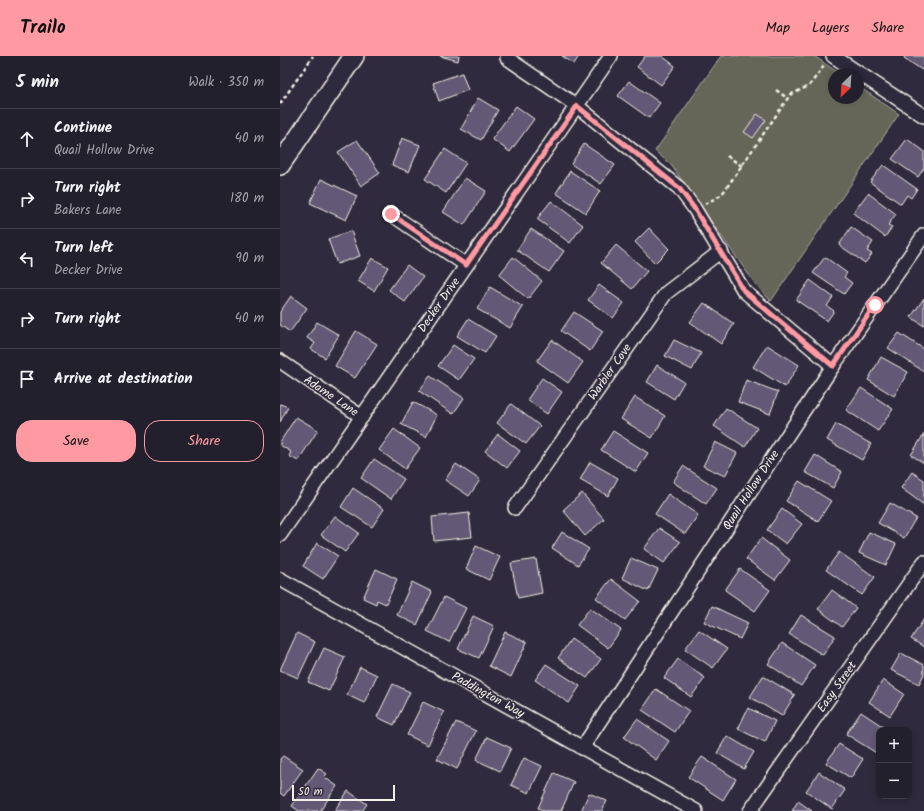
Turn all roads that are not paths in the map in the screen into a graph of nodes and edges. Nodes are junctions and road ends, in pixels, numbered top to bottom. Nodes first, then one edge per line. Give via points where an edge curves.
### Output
1 (354, 56) edge
2 (611, 56) edge
3 (834, 56) edge
4 (507, 58) dead end
5 (577, 106) junction
6 (924, 116) edge
7 (280, 165) edge
8 (391, 214) dead end
9 (924, 235) edge
10 (721, 251) junction
11 (466, 265) junction
12 (280, 361) edge
13 (833, 366) junction
14 (362, 417) junction
15 (515, 508) dead end
16 (280, 535) edge
17 (924, 562) edge
18 (280, 579) edge
19 (582, 748) junction
20 (696, 811) edge
21 (750, 811) edge

1 - 7 main road
2 - 5 street, Decker Drive
3 - 6 street
4 - 5 street
5 - 10 street via 679,188
5 - 11 street, Decker Drive
8 - 11 street
9 - 13 street, Quail Hollow Drive
10 - 13 street via 744,291
10 - 15 street, Warbler Cove via 666,293
11 - 14 street, Decker Drive
12 - 14 street, Adame Lane
13 - 19 street, Quail Hollow Drive
14 - 16 street, Decker Drive
17 - 21 street, Easy Street
18 - 19 street, Paddington Way
19 - 20 street, Paddington Way

